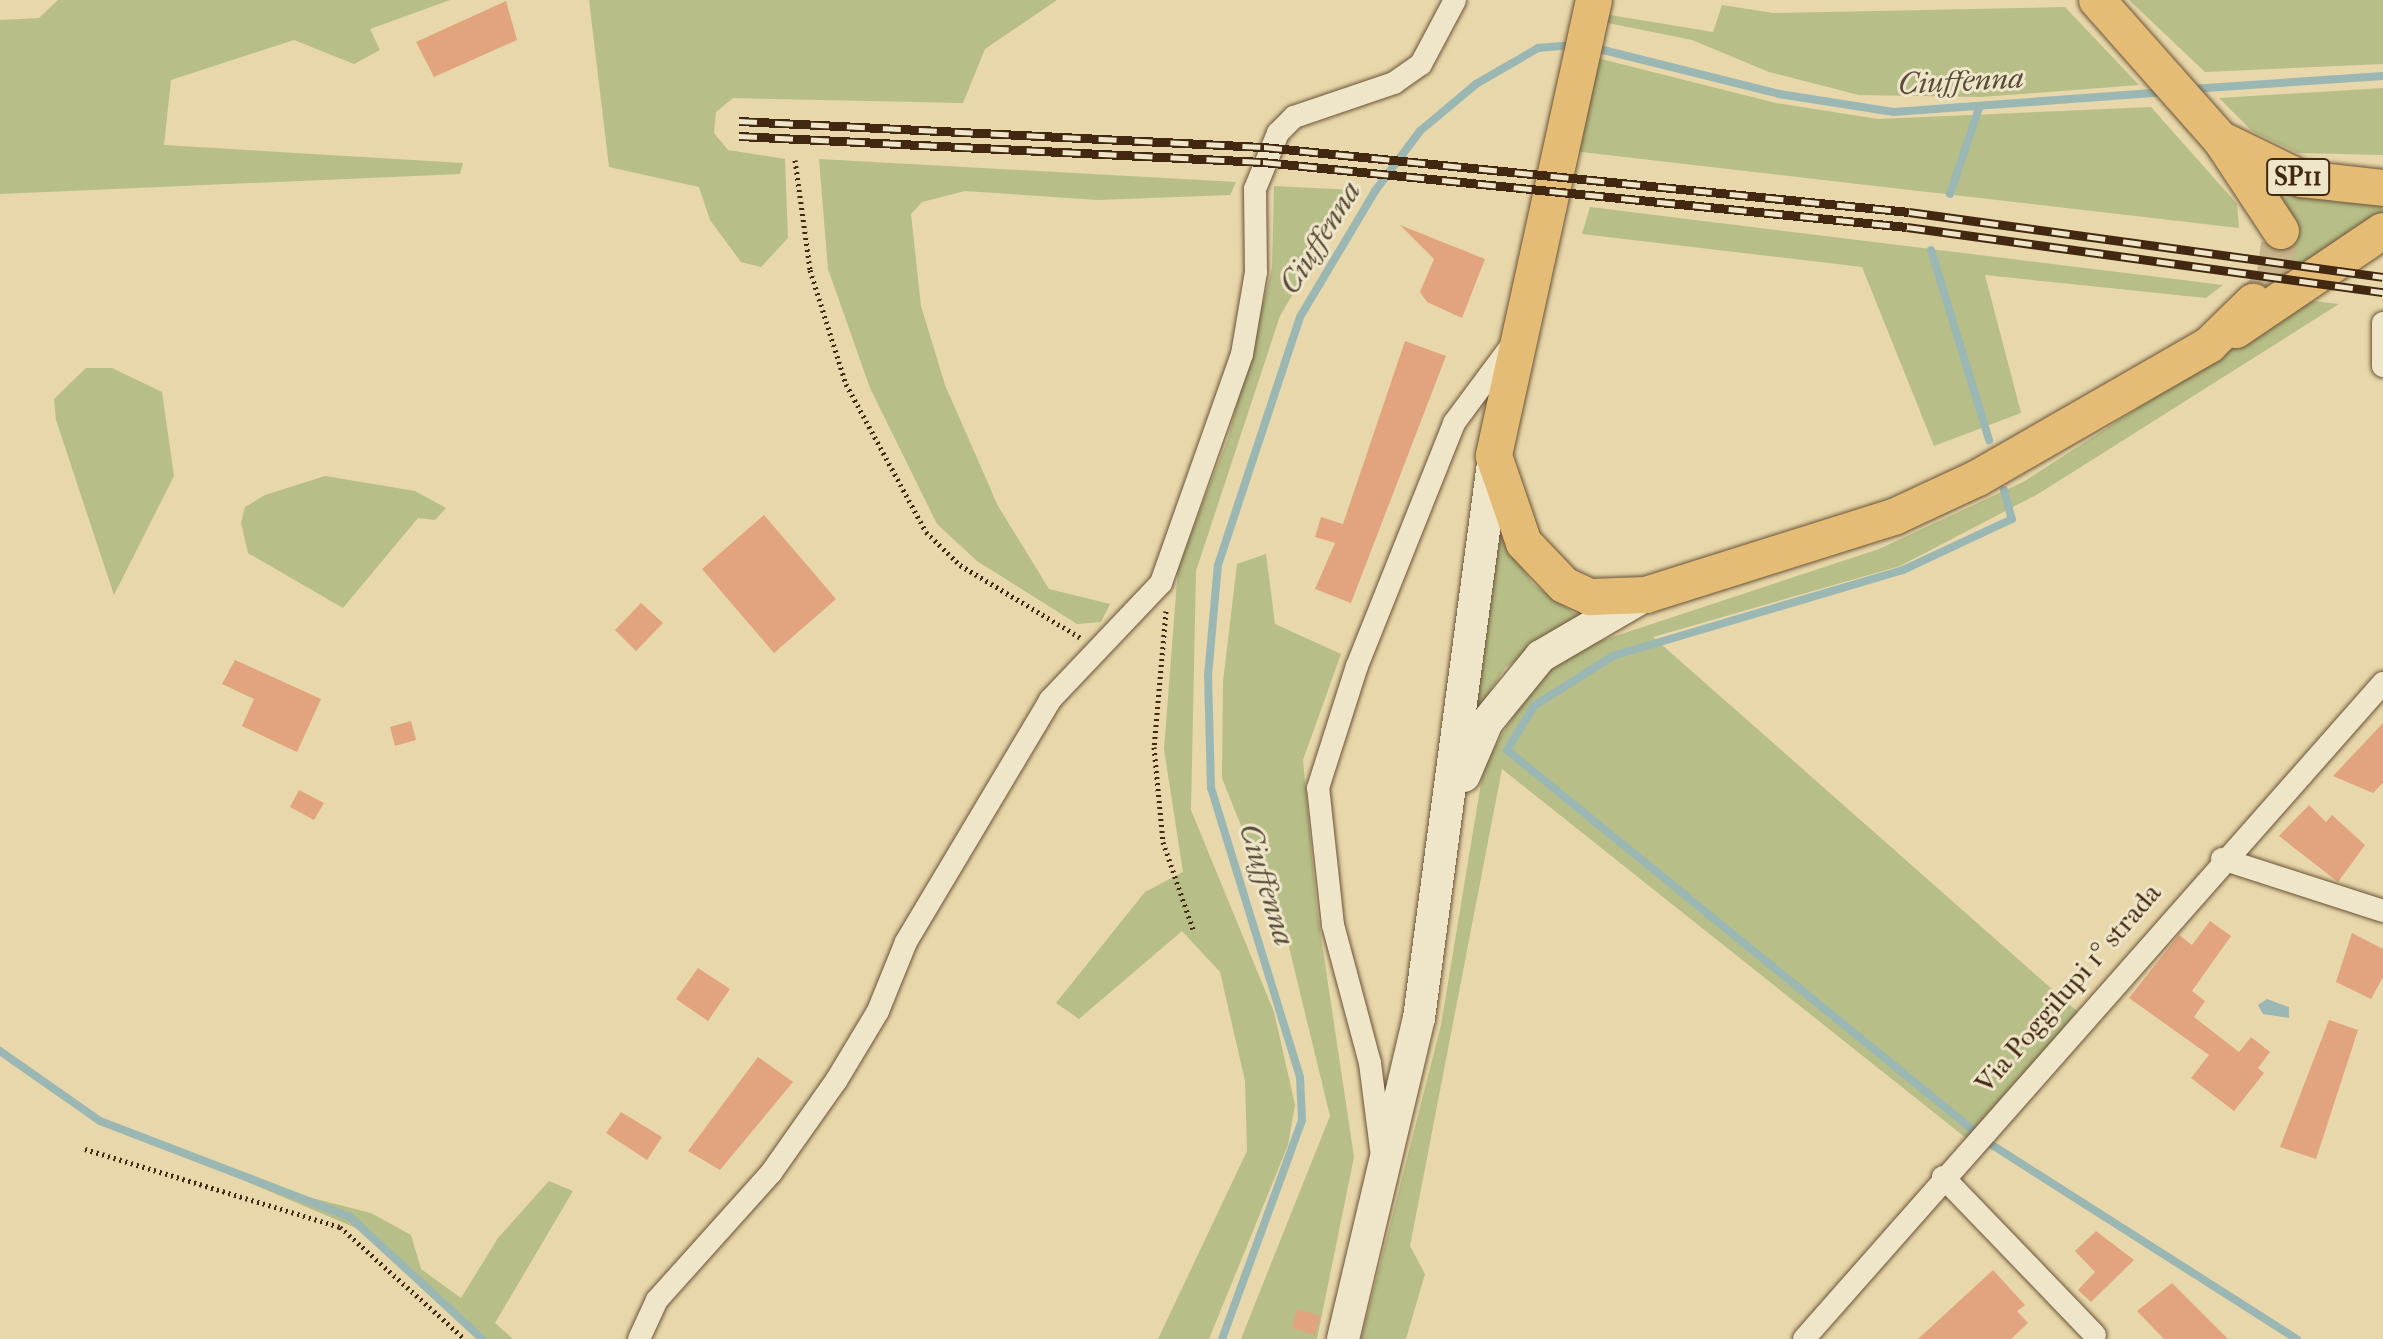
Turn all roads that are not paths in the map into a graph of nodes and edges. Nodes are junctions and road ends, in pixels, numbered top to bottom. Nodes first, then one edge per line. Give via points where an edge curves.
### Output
1 (1455, 0) edge
2 (2097, 0) edge
3 (1593, 6) edge
4 (2221, 140) junction
5 (2383, 188) edge
6 (2281, 231) tunnel mouth
7 (2383, 231) edge
8 (2253, 302) tunnel mouth
9 (2383, 323) edge
10 (1520, 335) junction
11 (2213, 342) junction
12 (2383, 366) edge
13 (1494, 456) junction
14 (1646, 595) junction
15 (2383, 683) edge
16 (1450, 809) junction
17 (2222, 859) junction
18 (2383, 911) edge
19 (1943, 1177) junction
20 (1386, 1182) junction
21 (2094, 1338) edge
22 (639, 1339) edge
23 (1343, 1339) edge
24 (1804, 1339) edge

1 - 22 street via 1421,64 1394,83 1294,117 1278,133 1255,189 1256,272 1242,354 1161,583 1094,646 1050,700 906,942 878,1011 836,1081 771,1173 657,1300
2 - 4 main road
3 - 10 main road
4 - 5 main road, SP11 via 2302,179
4 - 6 main road
7 - 11 main road
8 - 11 main road
9 - 12 street
10 - 13 main road
10 - 20 street via 1454,423 1357,666 1318,788 1333,925 1370,1063
11 - 14 main road via 1978,478 1896,516
13 - 14 main road via 1510,512 1540,566 1590,597
13 - 16 main road
14 - 16 main road via 1541,656 1487,722
15 - 17 street, Via Poggilupi 1° strada
16 - 20 main road
17 - 18 street
17 - 19 street, Via Poggilupi 1° strada
19 - 21 street
19 - 24 street, Via Poggilupi 1° strada
20 - 23 main road

